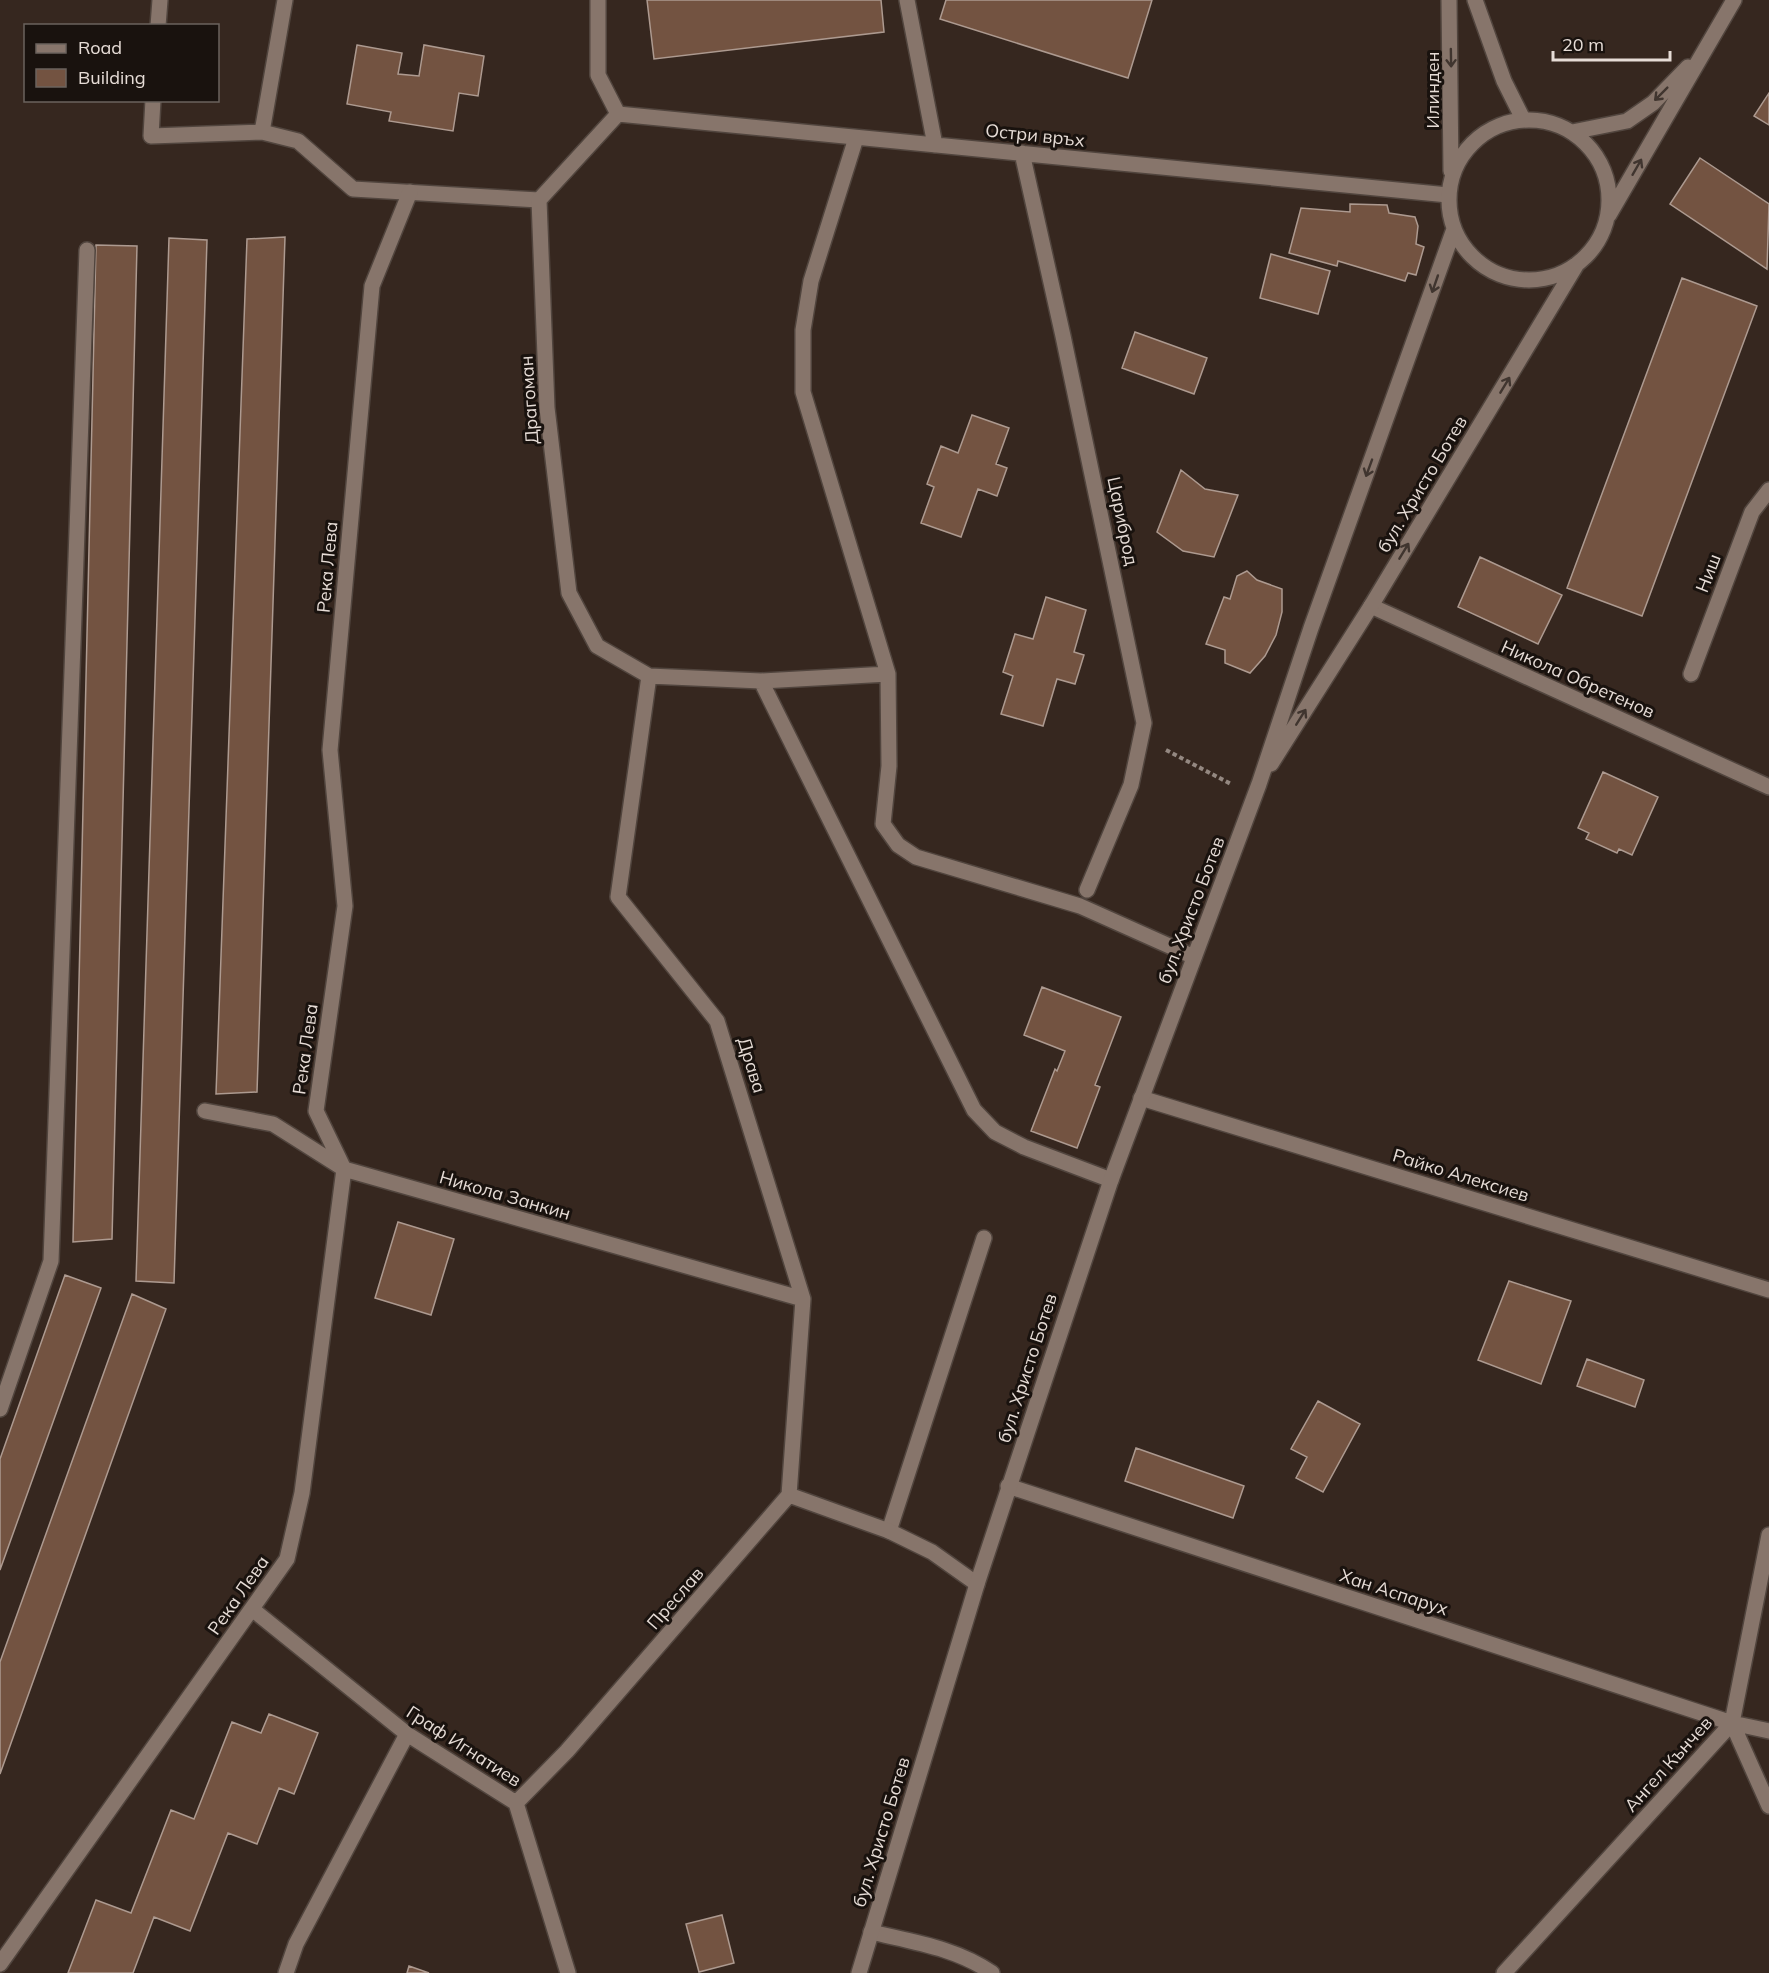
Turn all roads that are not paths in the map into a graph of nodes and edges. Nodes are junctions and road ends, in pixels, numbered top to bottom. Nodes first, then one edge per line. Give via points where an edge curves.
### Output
1 (160, 0) edge
2 (285, 0) edge
3 (598, 0) edge
4 (907, 0) edge
5 (1449, 0) edge
6 (1475, 0) edge
7 (1734, 0) edge
8 (158, 24) edge
9 (1702, 53) junction
10 (153, 102) edge
11 (618, 114) junction
12 (1523, 119) junction
13 (262, 132) junction
14 (1572, 132) junction
15 (856, 138) junction
16 (935, 145) junction
17 (1022, 153) junction
18 (1450, 187) junction
19 (410, 192) junction
20 (539, 200) junction
21 (1607, 217) junction
22 (1454, 229) junction
23 (87, 250) dead end
24 (1577, 264) junction
25 (1769, 490) edge
26 (1371, 606) junction
27 (888, 674) junction
28 (1691, 674) dead end
29 (649, 676) junction
30 (761, 681) junction
31 (1769, 787) edge
32 (1256, 790) junction
33 (1087, 890) dead end
34 (1194, 957) junction
35 (1141, 1098) junction
36 (205, 1111) dead end
37 (344, 1169) junction
38 (1111, 1180) junction
39 (984, 1238) dead end
40 (1769, 1290) edge
41 (803, 1299) junction
42 (0, 1409) edge
43 (1008, 1485) junction
44 (789, 1495) junction
45 (889, 1531) junction
46 (1769, 1535) edge
47 (977, 1584) junction
48 (252, 1609) junction
49 (1732, 1723) junction
50 (1769, 1731) edge
51 (407, 1734) junction
52 (516, 1803) junction
53 (1769, 1806) edge
54 (871, 1932) junction
55 (0, 1964) edge
56 (286, 1973) edge
57 (568, 1973) edge
58 (859, 1973) edge
59 (992, 1973) edge
60 (1504, 1973) edge

1 - 8 street
2 - 13 street
3 - 11 street via 598,75
4 - 16 street
5 -> 18 street, Илинден
6 - 12 street via 1504,81
7 - 9 street
9 -> 14 street via 1653,102 1627,121
21 -> 9 street
10 - 13 street via 151,136
11 - 15 street, Остри връх
11 - 20 street
12 - 14 street via 1548,121
12 - 18 street via 1499,125 1477,138 1461,157
13 - 19 street via 298,141 353,189
14 - 21 street via 1590,148 1602,169 1609,193
15 - 16 street, Остри връх
15 - 27 street via 811,281 803,330 803,392
16 - 17 street, Остри връх
17 - 18 street, Остри връх
17 - 33 street, Цариброд via 1144,723 1131,784
18 - 22 street
19 - 20 street
19 - 37 street, Река Лева via 372,286 330,750 345,906 316,1111
20 - 29 street, Драгоман via 547,408 569,593 597,646
21 - 24 street via 1596,243
22 - 24 street via 1475,259 1507,277 1544,279
22 -> 32 street, бул. Христо Ботев
23 - 42 street via 51,1261
26 -> 24 street, бул. Христо Ботев
25 - 28 street, Ниш via 1752,512
26 - 31 street, Никола Обретенов
32 -> 26 street, бул. Христо Ботев
27 - 30 street
27 - 34 street via 889,766 883,824 898,845 916,857 1080,906
29 - 30 street
29 - 41 street, Драва via 618,897 717,1020
30 - 38 street via 974,1110 995,1132 1024,1147
32 - 34 street, бул. Христо Ботев
34 - 35 street, бул. Христо Ботев
35 - 38 street, бул. Христо Ботев
35 - 40 street, Райко Алексиев
36 - 37 street, Никола Занкин via 273,1124
37 - 41 street, Никола Занкин
37 - 48 street, Река Лева via 302,1493 286,1559
38 - 43 street, бул. Христо Ботев
39 - 45 street
41 - 44 street, Драва
43 - 47 street, бул. Христо Ботев
43 - 49 street, Хан Аспарух
44 - 45 street
44 - 52 street, Преслав via 567,1751
45 - 47 street via 932,1552
46 - 49 street, Ангел Кънчев
47 - 54 street, бул. Христо Ботев
48 - 51 street, Граф Игнатиев
48 - 55 street, Река Лева
49 - 50 street, Хан Аспарух
49 - 53 street
49 - 60 street, Ангел Кънчев
51 - 52 street, Граф Игнатиев
51 - 56 street via 296,1944
52 - 57 street, Граф Игнатиев
54 - 58 street, бул. Христо Ботев
54 - 59 street via 942,1948 975,1961

